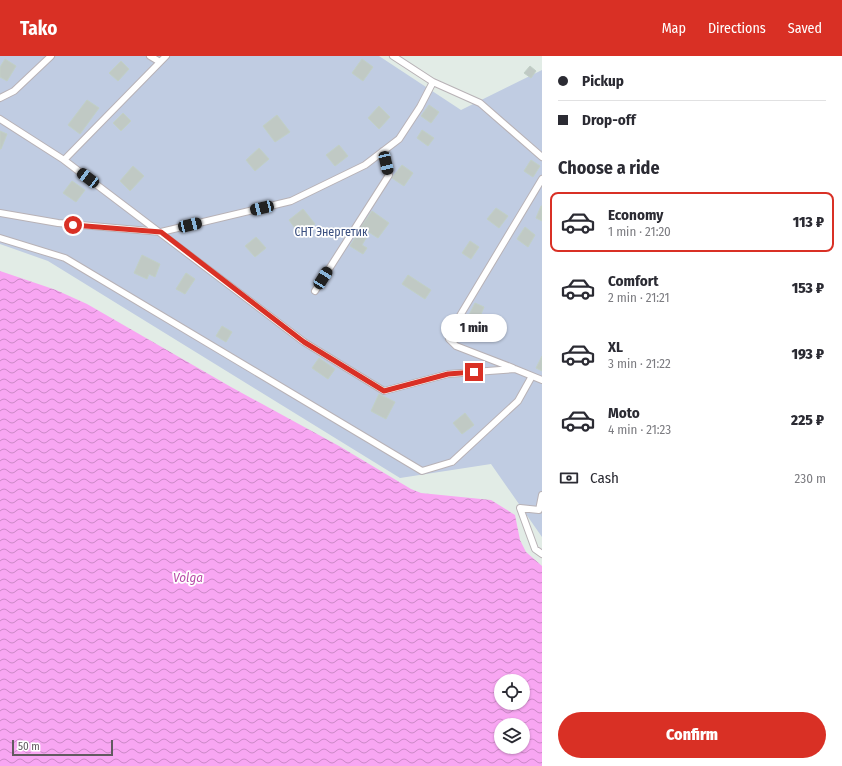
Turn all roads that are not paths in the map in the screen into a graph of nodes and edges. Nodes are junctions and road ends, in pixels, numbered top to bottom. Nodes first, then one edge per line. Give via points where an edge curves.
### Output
1 (51, 56) edge
2 (150, 56) edge
3 (166, 56) edge
4 (393, 56) edge
5 (160, 62) junction
6 (433, 82) junction
7 (0, 98) edge
8 (0, 119) edge
9 (384, 151) junction
10 (542, 157) edge
11 (64, 160) junction
12 (542, 179) edge
13 (0, 213) edge
14 (161, 232) junction
15 (0, 238) edge
16 (315, 291) dead end
17 (515, 368) junction
18 (532, 376) junction
19 (542, 380) edge
20 (542, 495) edge
21 (542, 554) edge

1 - 7 lane via 14,91
2 - 5 lane
3 - 5 lane
4 - 6 lane
5 - 11 lane
6 - 9 lane via 399,139
6 - 10 lane via 480,103
8 - 11 lane
9 - 14 lane via 365,165 291,201
9 - 16 lane via 389,175
11 - 14 lane
12 - 17 lane via 452,329 449,339 456,346
13 - 14 lane via 58,224
14 - 17 lane via 304,342 384,391 448,374
15 - 18 lane via 65,258 422,471 452,462 518,401
17 - 18 lane
18 - 19 lane
20 - 21 lane via 539,510 520,508 535,549

